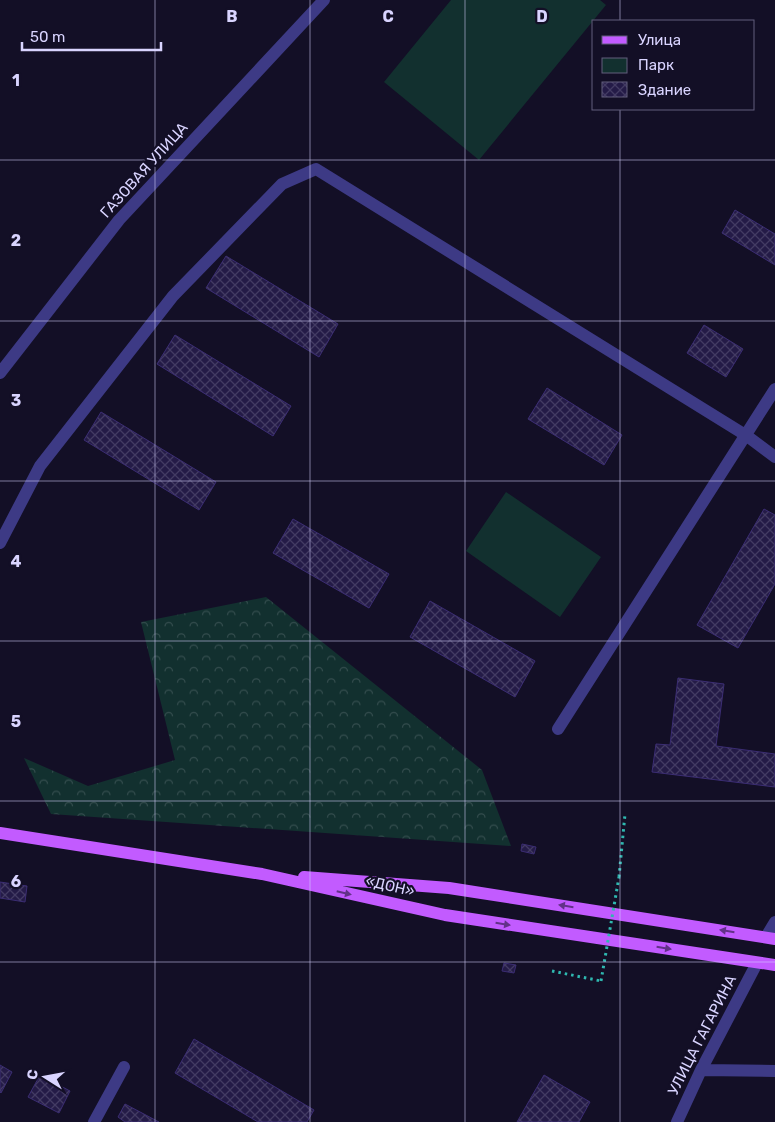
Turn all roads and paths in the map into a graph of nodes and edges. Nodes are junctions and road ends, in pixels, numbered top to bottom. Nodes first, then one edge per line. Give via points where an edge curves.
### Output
1 (324, 0) edge
2 (0, 373) edge
3 (775, 389) edge
4 (747, 436) junction
5 (775, 457) edge
6 (0, 544) edge
7 (558, 729) dead end
8 (625, 814) dead end
9 (0, 833) edge
10 (262, 874) junction
11 (775, 922) edge
12 (771, 938) edge
13 (757, 963) junction
14 (775, 964) edge
15 (552, 971) dead end
16 (124, 1067) dead end
17 (701, 1070) junction
18 (775, 1071) edge
19 (94, 1122) edge
20 (677, 1122) edge

1 - 2 street, ГАЗОВАЯ УЛИЦА via 119,220
3 - 4 street
4 - 5 street
4 - 6 street via 316,169 282,184 173,296 40,466
4 - 7 street
8 - 15 path, bridge via 619,877 601,981
9 - 10 main road, «ДОН»
12 -> 10 main road via 449,888
10 -> 13 main road, «ДОН» via 445,915
11 - 12 street
13 - 14 main road, «ДОН»
13 - 17 street, УЛИЦА ГАГАРИНА
16 - 19 street
17 - 18 street
17 - 20 street, УЛИЦА ГАГАРИНА

